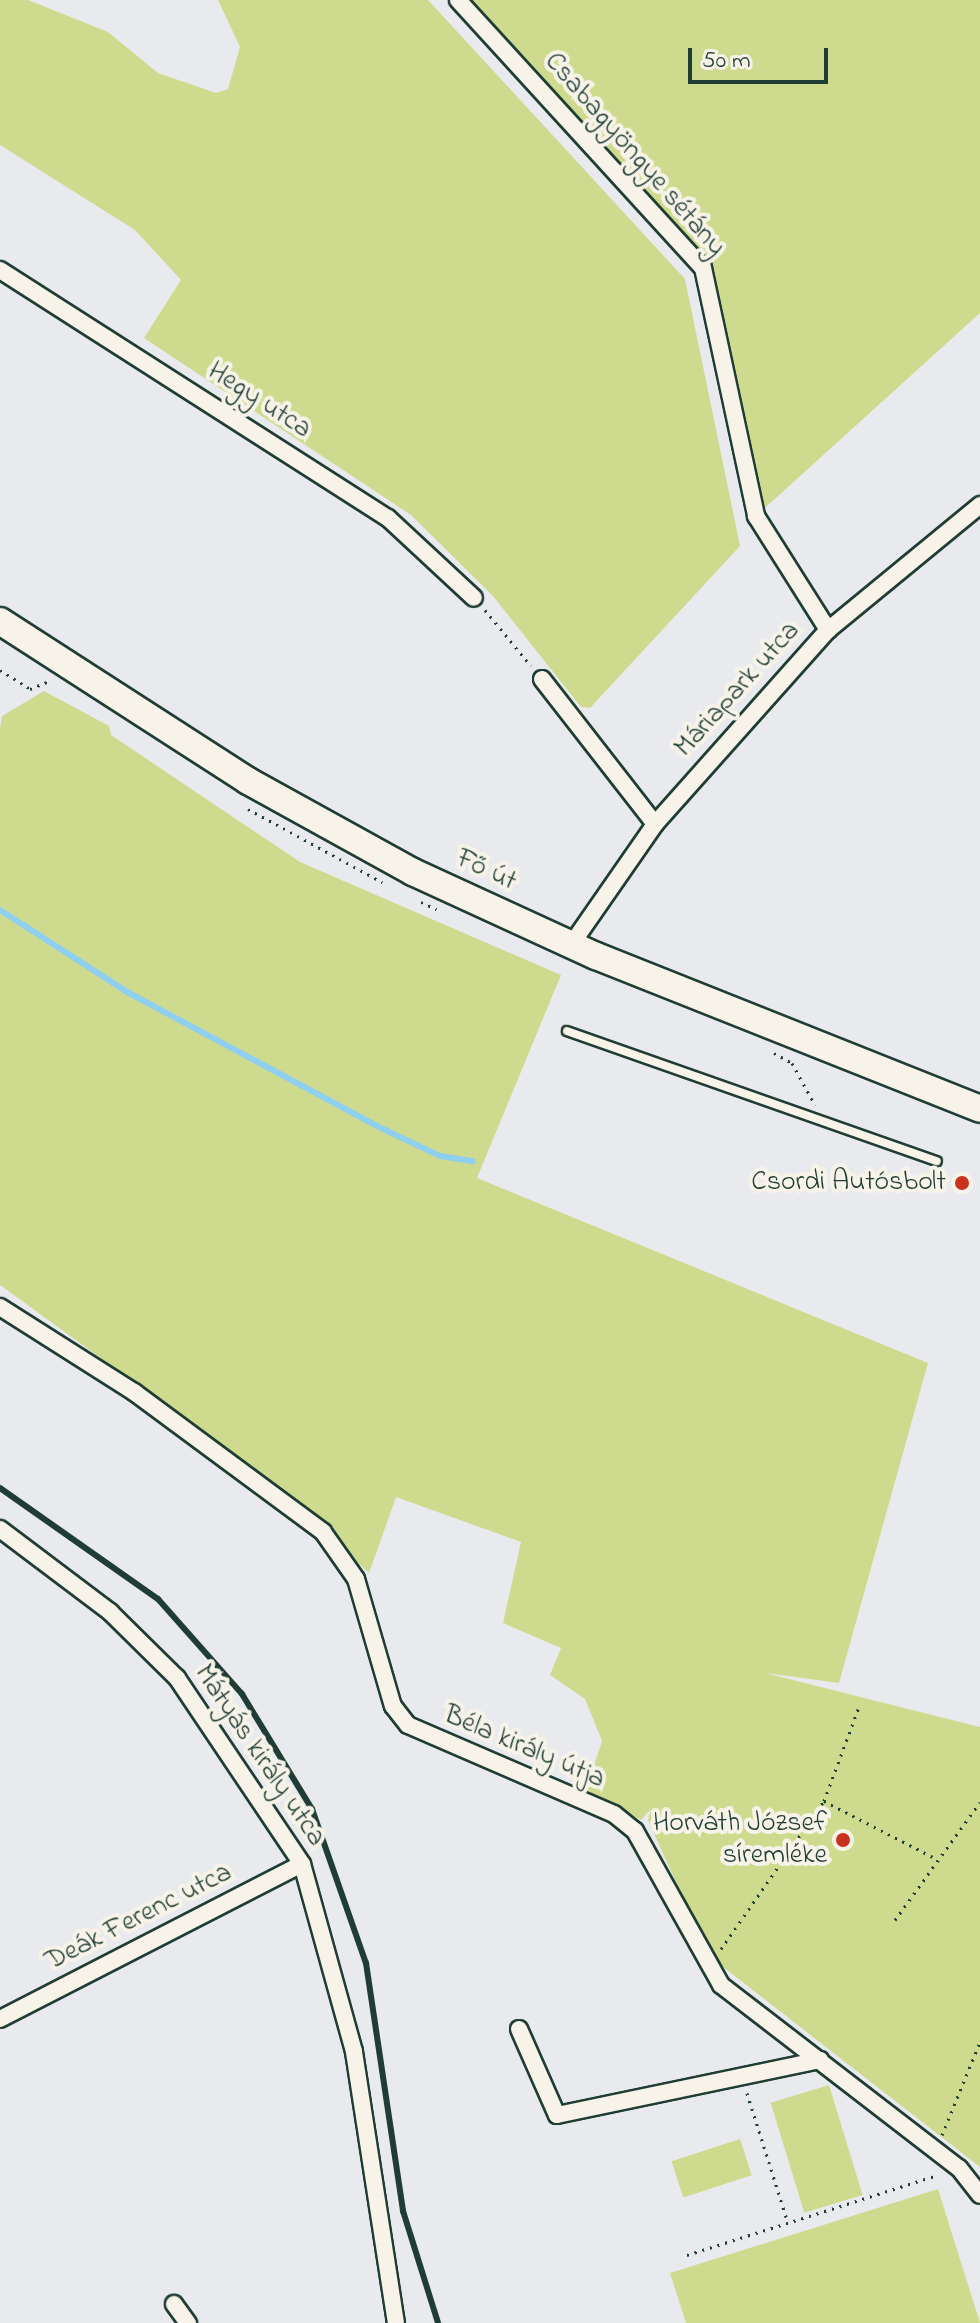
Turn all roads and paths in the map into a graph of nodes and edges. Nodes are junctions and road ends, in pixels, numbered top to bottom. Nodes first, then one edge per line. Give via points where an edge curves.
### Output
1 (458, 0) edge
2 (0, 270) edge
3 (980, 505) edge
4 (474, 598) joint
5 (0, 621) edge
6 (828, 630) junction
7 (542, 679) joint
8 (655, 824) junction
9 (571, 945) junction
10 (567, 1031) dead end
11 (769, 1050) dead end
12 (980, 1109) edge
13 (824, 1122) junction
14 (937, 1161) dead end
15 (0, 1307) edge
16 (4, 1536) edge
17 (859, 1707) dead end
18 (824, 1801) junction
19 (980, 1802) edge
20 (937, 1859) junction
21 (302, 1864) junction
22 (895, 1920) dead end
23 (709, 1966) junction
24 (0, 2019) edge
25 (519, 2029) dead end
26 (980, 2042) edge
27 (820, 2060) junction
28 (751, 2074) junction
29 (936, 2150) junction
30 (928, 2178) dead end
31 (980, 2195) edge
32 (788, 2223) junction
33 (687, 2255) dead end
34 (174, 2304) dead end
35 (188, 2323) edge
36 (396, 2323) edge

1 - 6 street, Csabagyöngye sétány via 703,268 756,516
2 - 4 street, Hegy utca via 388,518
3 - 6 street, Máriapark utca
4 - 7 path
5 - 9 main road, Fő út via 346,837
6 - 8 street, Máriapark utca
7 - 8 street
8 - 9 street, Máriapark utca
9 - 12 main road, Fő út
10 - 13 lane
11 - 13 path via 792,1063
13 - 14 lane
15 - 23 street, Béla király útja via 134,1392 323,1532 356,1579 393,1706 408,1725 614,1814 652,1850
16 - 21 street, Mátyás király utca via 110,1612 177,1678
17 - 18 path
18 - 20 path
18 - 23 path
19 - 20 path
20 - 22 path
21 - 24 street, Deák Ferenc utca
21 - 36 street, Mátyás király utca via 354,2052
23 - 27 street, Béla király útja via 721,1985
25 - 28 street via 557,2115
26 - 29 path
27 - 28 street
27 - 29 street, Béla király útja
28 - 32 path via 747,2094
29 - 31 street, Béla király útja
30 - 32 path
32 - 33 path
34 - 35 street

